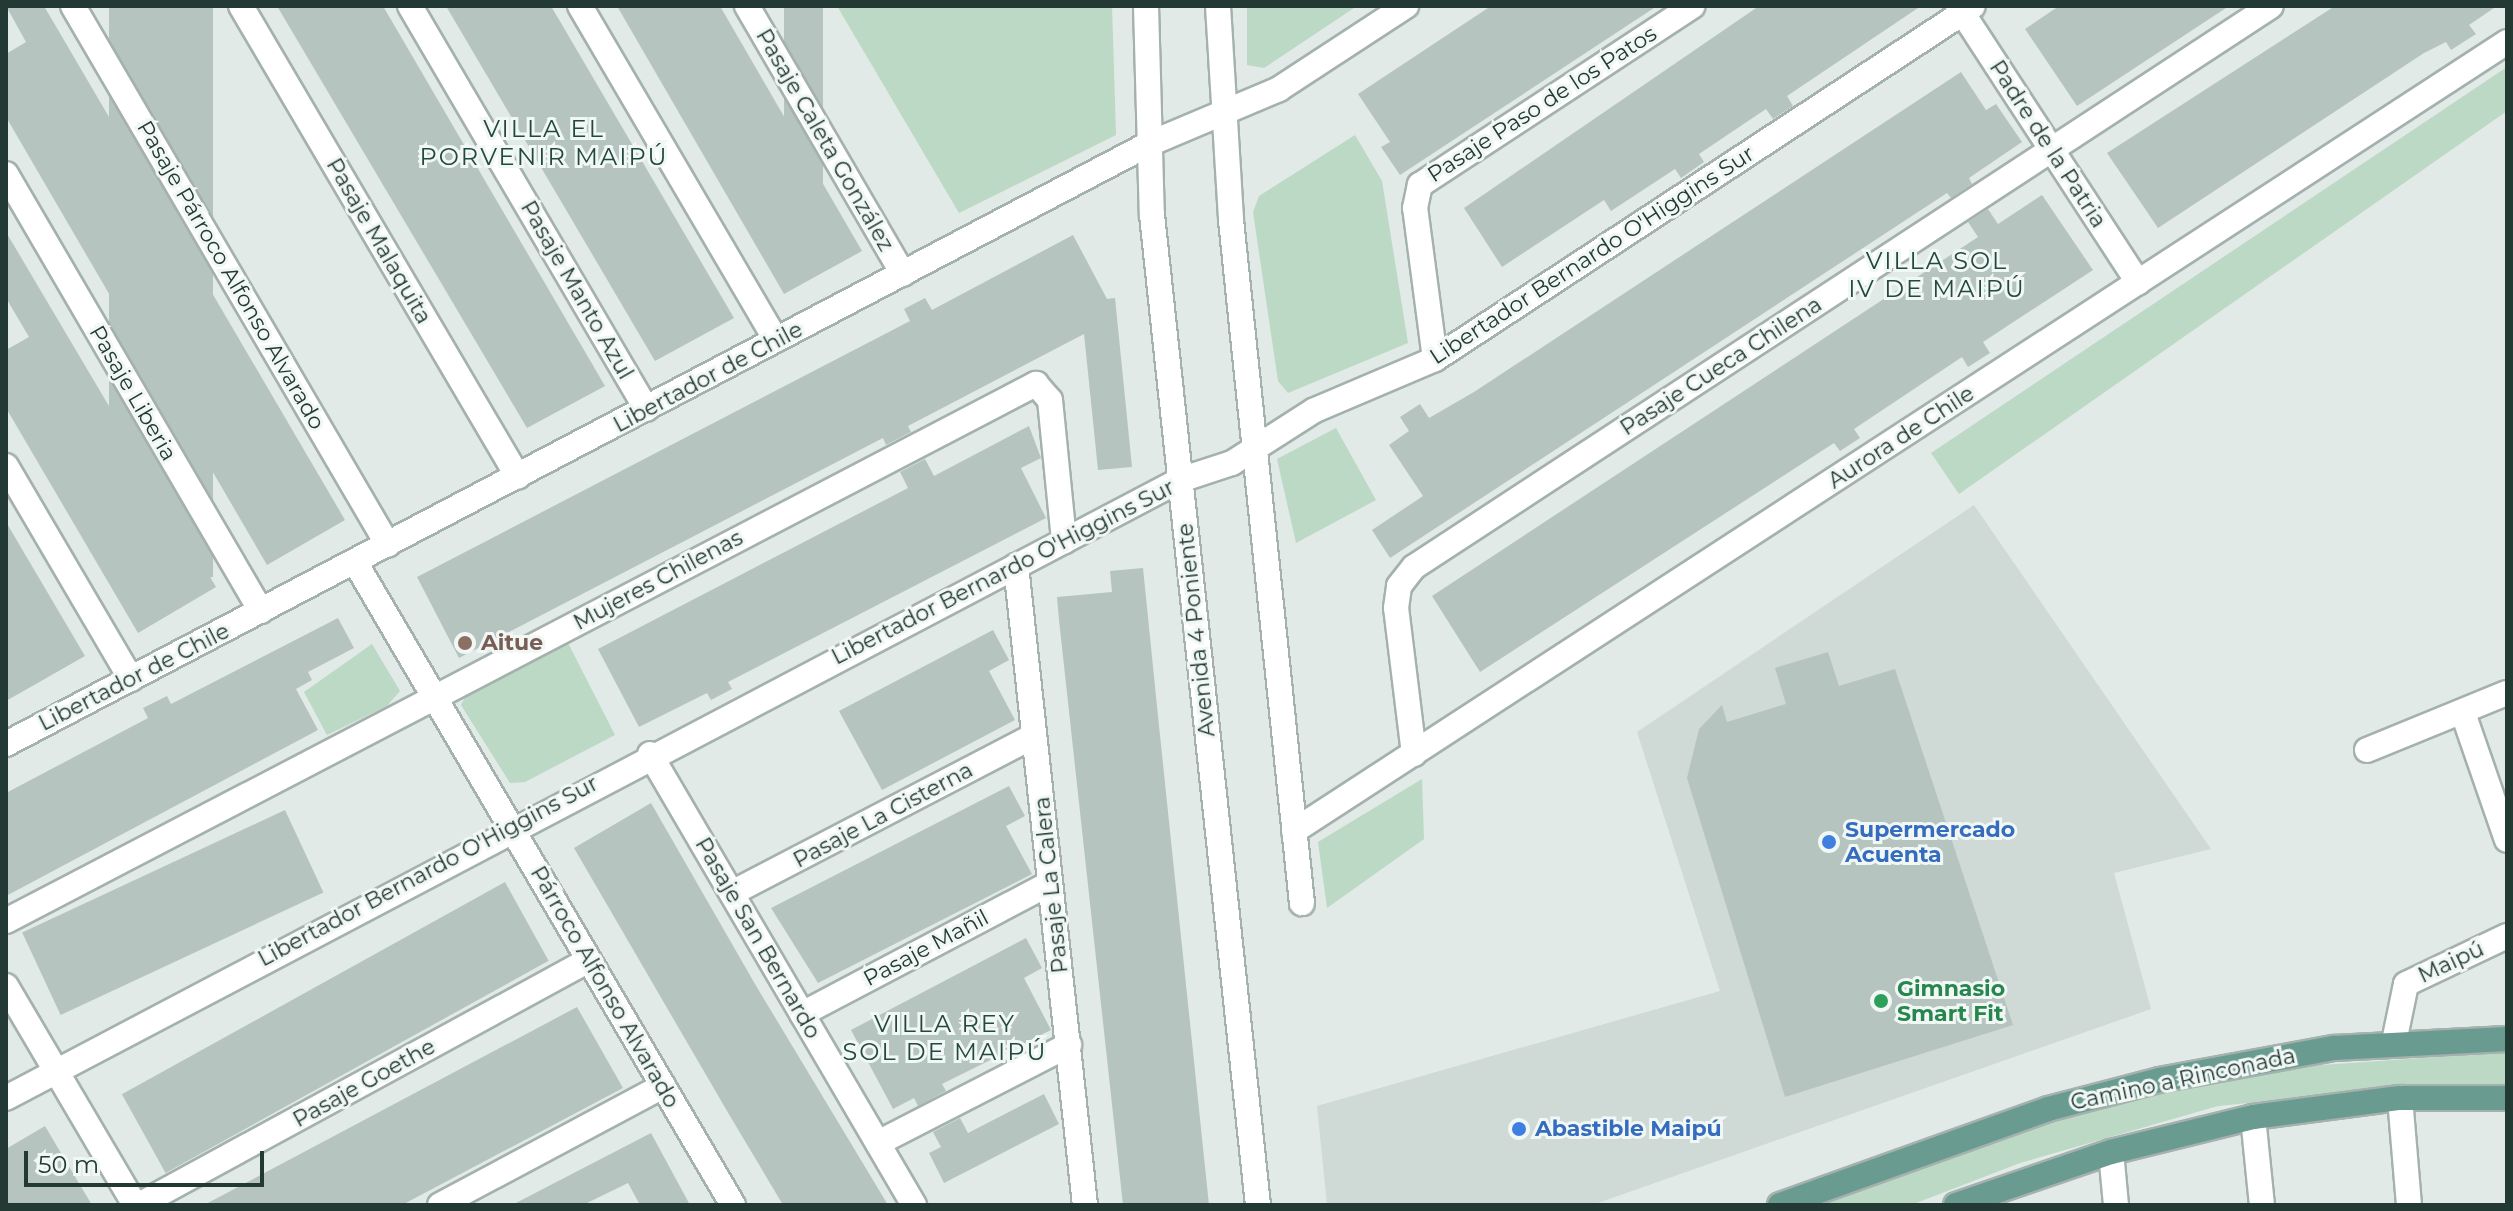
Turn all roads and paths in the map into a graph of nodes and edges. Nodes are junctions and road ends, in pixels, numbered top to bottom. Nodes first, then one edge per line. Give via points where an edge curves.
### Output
1 (73, 6) edge
2 (241, 6) edge
3 (410, 6) edge
4 (580, 6) edge
5 (747, 6) edge
6 (1146, 6) edge
7 (1218, 6) edge
8 (1406, 6) edge
9 (1692, 6) edge
10 (2271, 6) edge
11 (1965, 8) edge
12 (2507, 42) edge
13 (1222, 116) junction
14 (1149, 144) junction
15 (2051, 149) junction
16 (6, 174) edge
17 (903, 274) junction
18 (2138, 282) junction
19 (776, 340) junction
20 (1435, 359) junction
21 (646, 409) junction
22 (1254, 451) junction
23 (6, 466) edge
24 (518, 477) junction
25 (1180, 480) junction
26 (1064, 541) junction
27 (388, 545) junction
28 (355, 562) junction
29 (1016, 566) junction
30 (261, 611) junction
31 (131, 679) junction
32 (2507, 693) edge
33 (434, 697) junction
34 (2463, 713) junction
35 (1034, 736) junction
36 (6, 744) edge
37 (2367, 750) dead end
38 (650, 754) junction
39 (1414, 754) junction
40 (511, 827) junction
41 (1294, 831) junction
42 (2507, 840) edge
43 (1050, 883) junction
44 (732, 893) junction
45 (1302, 903) dead end
46 (6, 921) edge
47 (2507, 936) edge
48 (589, 960) junction
49 (6, 986) edge
50 (802, 1014) junction
51 (2507, 1039) edge
52 (2394, 1042) junction
53 (1069, 1045) junction
54 (55, 1070) junction
55 (663, 1086) junction
56 (6, 1098) edge
57 (2400, 1098) junction
58 (2507, 1098) edge
59 (2253, 1117) junction
60 (878, 1143) junction
61 (2111, 1152) junction
62 (1967, 1203) edge
63 (137, 1205) edge
64 (440, 1205) edge
65 (733, 1205) edge
66 (914, 1205) edge
67 (1085, 1205) edge
68 (1258, 1205) edge
69 (1780, 1205) edge
70 (2116, 1205) edge
71 (2262, 1205) edge
72 (2409, 1205) edge

1 - 27 street, Pasaje Párroco Alfonso Alvarado
2 - 24 street, Pasaje Malaquita
3 - 21 street, Pasaje Manto Azul
4 - 19 street
5 - 17 street, Pasaje Caleta González
6 - 14 street, Avenida 4 Poniente
7 - 13 street
8 - 13 street, Libertador de Chile via 1279,89
9 - 20 street, Pasaje Paso de los Patos via 1420,185 1415,208
10 - 15 street, Pasaje Cueca Chilena
11 - 15 street, Padre de la Patria
11 - 20 street, Libertador Bernardo O'Higgins Sur
12 - 18 street, Aurora de Chile
13 - 14 street, Libertador de Chile
13 - 22 street
14 - 17 street, Libertador de Chile
14 - 25 street, Avenida 4 Poniente
15 - 18 street, Padre de la Patria
15 - 39 street, Pasaje Cueca Chilena via 1414,567 1396,597
16 - 30 street, Pasaje Liberia
17 - 19 street, Libertador de Chile
18 - 39 street, Aurora de Chile
19 - 21 street, Libertador de Chile
20 - 22 street, Libertador Bernardo O'Higgins Sur via 1315,410
21 - 24 street, Libertador de Chile
22 - 25 street, Libertador Bernardo O'Higgins Sur
22 - 41 street
23 - 31 street
24 - 27 street, Libertador de Chile
25 - 26 street, Libertador Bernardo O'Higgins Sur
25 - 68 street, Avenida 4 Poniente
26 - 29 street, Libertador Bernardo O'Higgins Sur
26 - 33 street, Mujeres Chilenas via 1050,400 1036,384
27 - 28 street, Libertador de Chile
28 - 30 street, Libertador de Chile
28 - 33 street, Párroco Alfonso Alvarado
29 - 35 street, Pasaje La Calera
29 - 38 street, Libertador Bernardo O'Higgins Sur
30 - 31 street, Libertador de Chile
31 - 36 street, Libertador de Chile
32 - 34 street
33 - 40 street, Párroco Alfonso Alvarado
33 - 46 street, Mujeres Chilenas
34 - 37 street
34 - 42 street
35 - 43 street, Pasaje La Calera
35 - 44 street, Pasaje La Cisterna
38 - 40 street, Libertador Bernardo O'Higgins Sur
38 - 44 street, Pasaje San Bernardo
39 - 41 street, Aurora de Chile
40 - 48 street, Párroco Alfonso Alvarado
40 - 54 street, Libertador Bernardo O'Higgins Sur
41 - 45 street
43 - 50 street, Pasaje Mañil
43 - 53 street, Pasaje La Calera
44 - 50 street, Pasaje San Bernardo
47 - 52 street, Maipú via 2406,984
48 - 55 street, Párroco Alfonso Alvarado
48 - 63 street, Pasaje Goethe
49 - 54 street
50 - 60 street, Pasaje San Bernardo
51 - 52 main road, Camino a Rinconada
52 - 69 main road, Camino a Rinconada via 2217,1067 2103,1093
53 - 60 street
53 - 67 street, Pasaje La Calera
54 - 56 street, Libertador Bernardo O'Higgins Sur
54 - 63 street
55 - 64 street
55 - 65 street, Párroco Alfonso Alvarado
57 - 58 main road
57 - 59 main road
57 - 72 street
59 - 61 main road
59 - 71 street
60 - 66 street, Pasaje San Bernardo
61 - 62 main road
61 - 70 street

